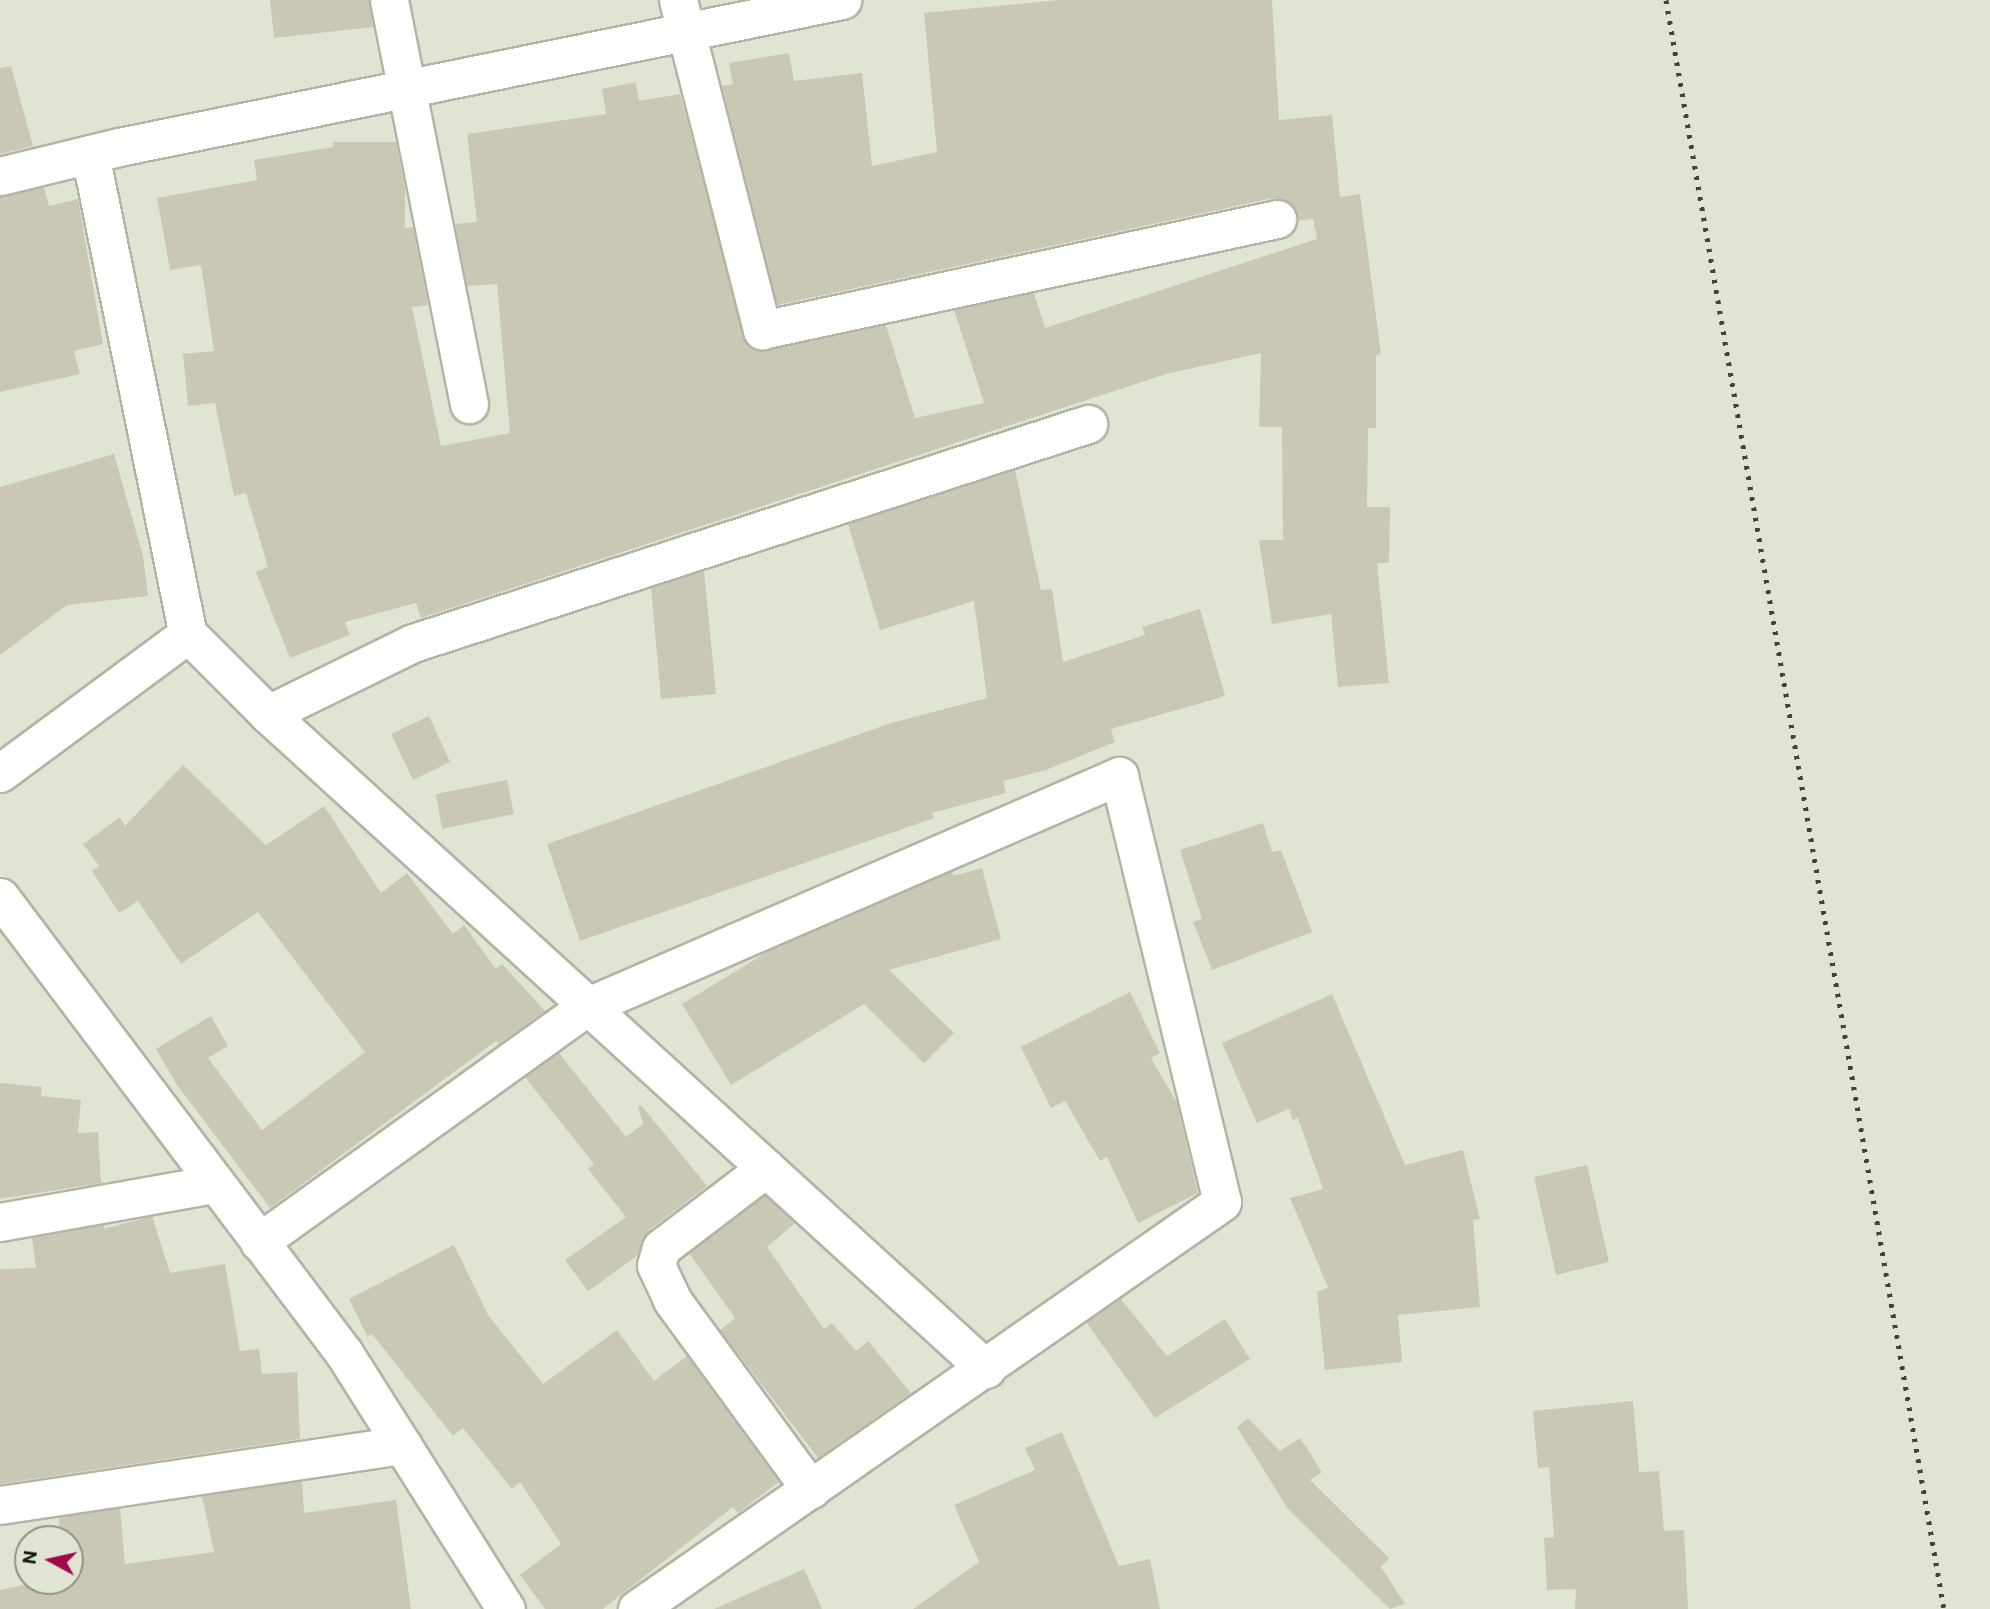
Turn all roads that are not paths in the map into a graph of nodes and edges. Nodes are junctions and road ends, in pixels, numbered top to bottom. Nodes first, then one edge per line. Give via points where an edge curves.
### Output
1 (389, 0) edge
2 (842, 0) edge
3 (680, 16) edge
4 (404, 87) junction
5 (90, 155) junction
6 (0, 176) edge
7 (1277, 219) dead end
8 (469, 404) dead end
9 (1088, 424) dead end
10 (188, 634) junction
11 (268, 714) junction
12 (0, 774) edge
13 (0, 897) edge
14 (588, 1006) junction
15 (766, 1168) junction
16 (214, 1184) junction
17 (0, 1222) edge
18 (259, 1242) junction
19 (986, 1369) junction
20 (403, 1445) junction
21 (811, 1490) junction
22 (0, 1505) edge
23 (506, 1609) edge
24 (637, 1609) edge

1 - 4 street
2 - 3 street
3 - 4 street
3 - 7 street via 762,330
4 - 5 street
4 - 8 street
5 - 6 street
5 - 10 street
9 - 11 street via 413,643
10 - 11 street
10 - 12 street
11 - 14 street
13 - 16 street
14 - 15 street
14 - 18 street
14 - 19 street via 1119,776 1222,1202
15 - 19 street
15 - 21 street via 661,1248 656,1265 672,1300
16 - 17 street
16 - 18 street
18 - 20 street via 344,1353
19 - 21 street
20 - 22 street
20 - 23 street
21 - 24 street

